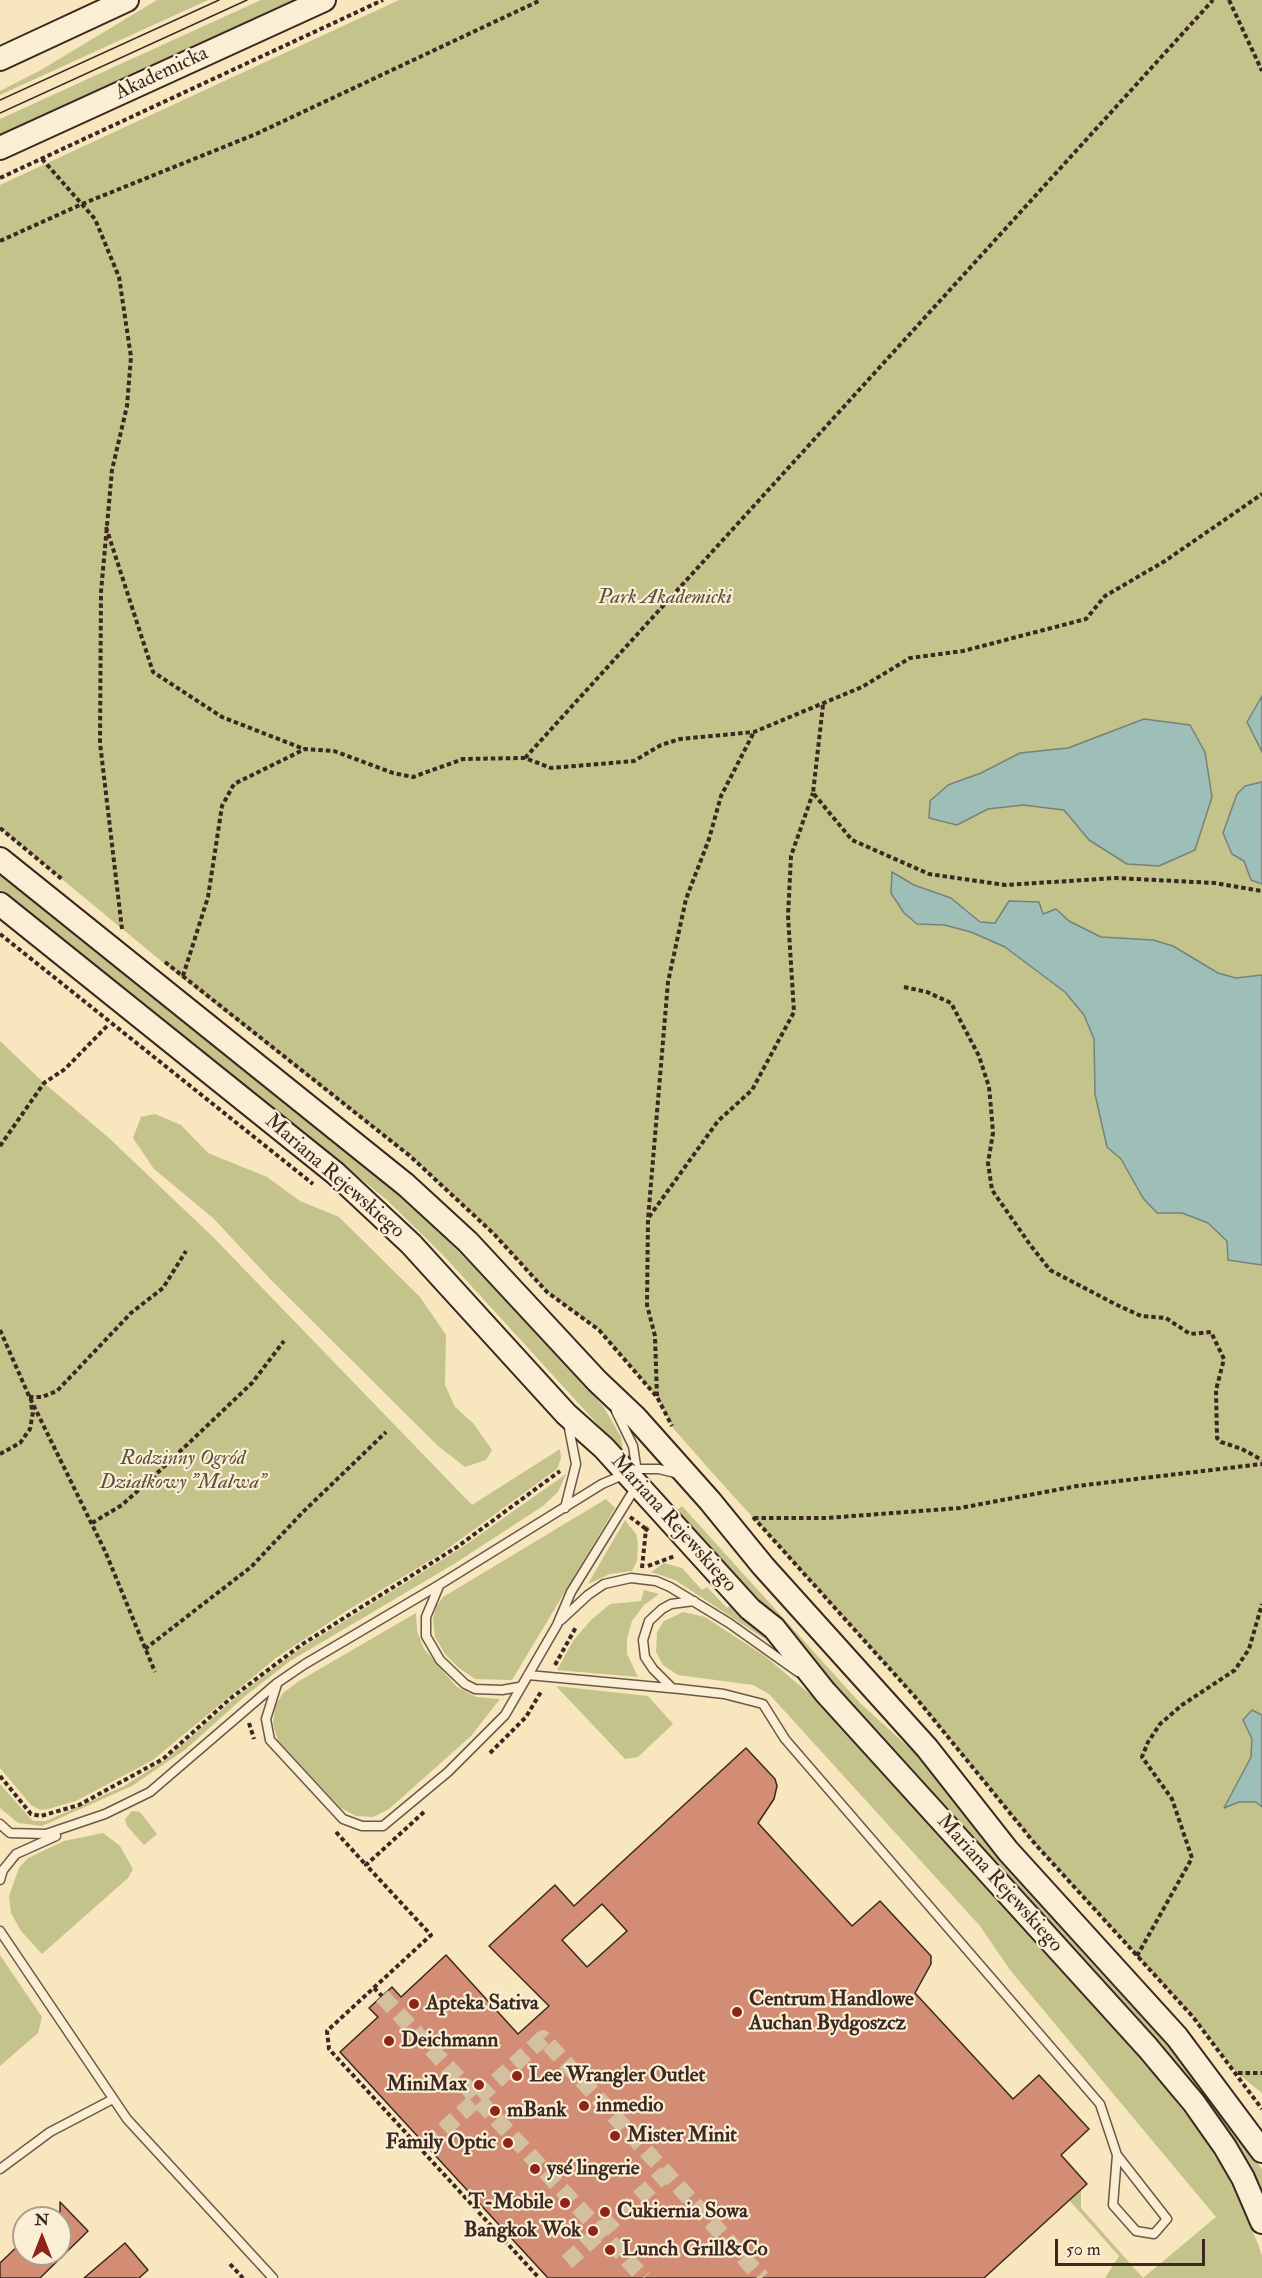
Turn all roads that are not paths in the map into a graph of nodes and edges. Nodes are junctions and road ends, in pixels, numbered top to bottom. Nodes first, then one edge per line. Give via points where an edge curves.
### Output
1 (127, 0) edge
2 (324, 0) edge
3 (0, 59) edge
4 (0, 148) edge
5 (0, 859) edge
6 (0, 904) edge
7 (597, 1381) junction
8 (566, 1414) junction
9 (633, 1475) junction
10 (688, 1476) junction
11 (565, 1508) junction
12 (439, 1585) junction
13 (694, 1601) junction
14 (557, 1625) junction
15 (528, 1675) junction
16 (277, 1683) junction
17 (519, 1687) junction
18 (673, 1688) junction
19 (825, 1692) junction
20 (92, 1819) junction
21 (0, 1824) edge
22 (0, 1880) edge
23 (0, 1931) edge
24 (113, 2099) junction
25 (1262, 2151) edge
26 (1118, 2155) junction
27 (0, 2169) edge
28 (1262, 2222) edge
29 (273, 2278) edge

1 - 3 street
2 - 4 street, Akademicka
5 - 7 street, Mariana Rejewskiego via 433,1208
6 - 8 street, Mariana Rejewskiego via 372,1205
7 - 9 lane via 620,1416 633,1446
7 - 10 street, Mariana Rejewskiego
8 - 9 street, Mariana Rejewskiego
8 - 11 lane via 576,1464
9 - 10 lane via 659,1469
9 - 11 lane
9 - 14 lane
9 - 19 street, Mariana Rejewskiego via 750,1609 774,1628
10 - 25 street, Mariana Rejewskiego via 763,1566 927,1748 1008,1851 1177,2037
11 - 12 lane
12 - 16 lane
12 - 17 lane via 426,1617 426,1636 440,1660 475,1689
13 - 14 lane via 670,1587 639,1579 613,1581 594,1590
13 - 18 lane via 662,1609 649,1621 644,1640 645,1657
13 - 19 lane
14 - 15 lane
15 - 17 lane
15 - 18 lane
16 - 17 lane via 266,1719 270,1740 335,1812 353,1823 372,1827 393,1820 483,1740 505,1715
16 - 20 lane via 150,1792
18 - 26 lane via 724,1694 763,1704 784,1739 1101,2104
19 - 28 street, Mariana Rejewskiego via 1172,2076 1225,2147
20 - 21 lane via 46,1834 10,1833
20 - 22 lane via 16,1854
23 - 24 lane
24 - 27 lane via 50,2132
24 - 29 lane via 142,2138
26 - 26 lane via 1167,2219 1154,2234 1136,2231 1113,2205

